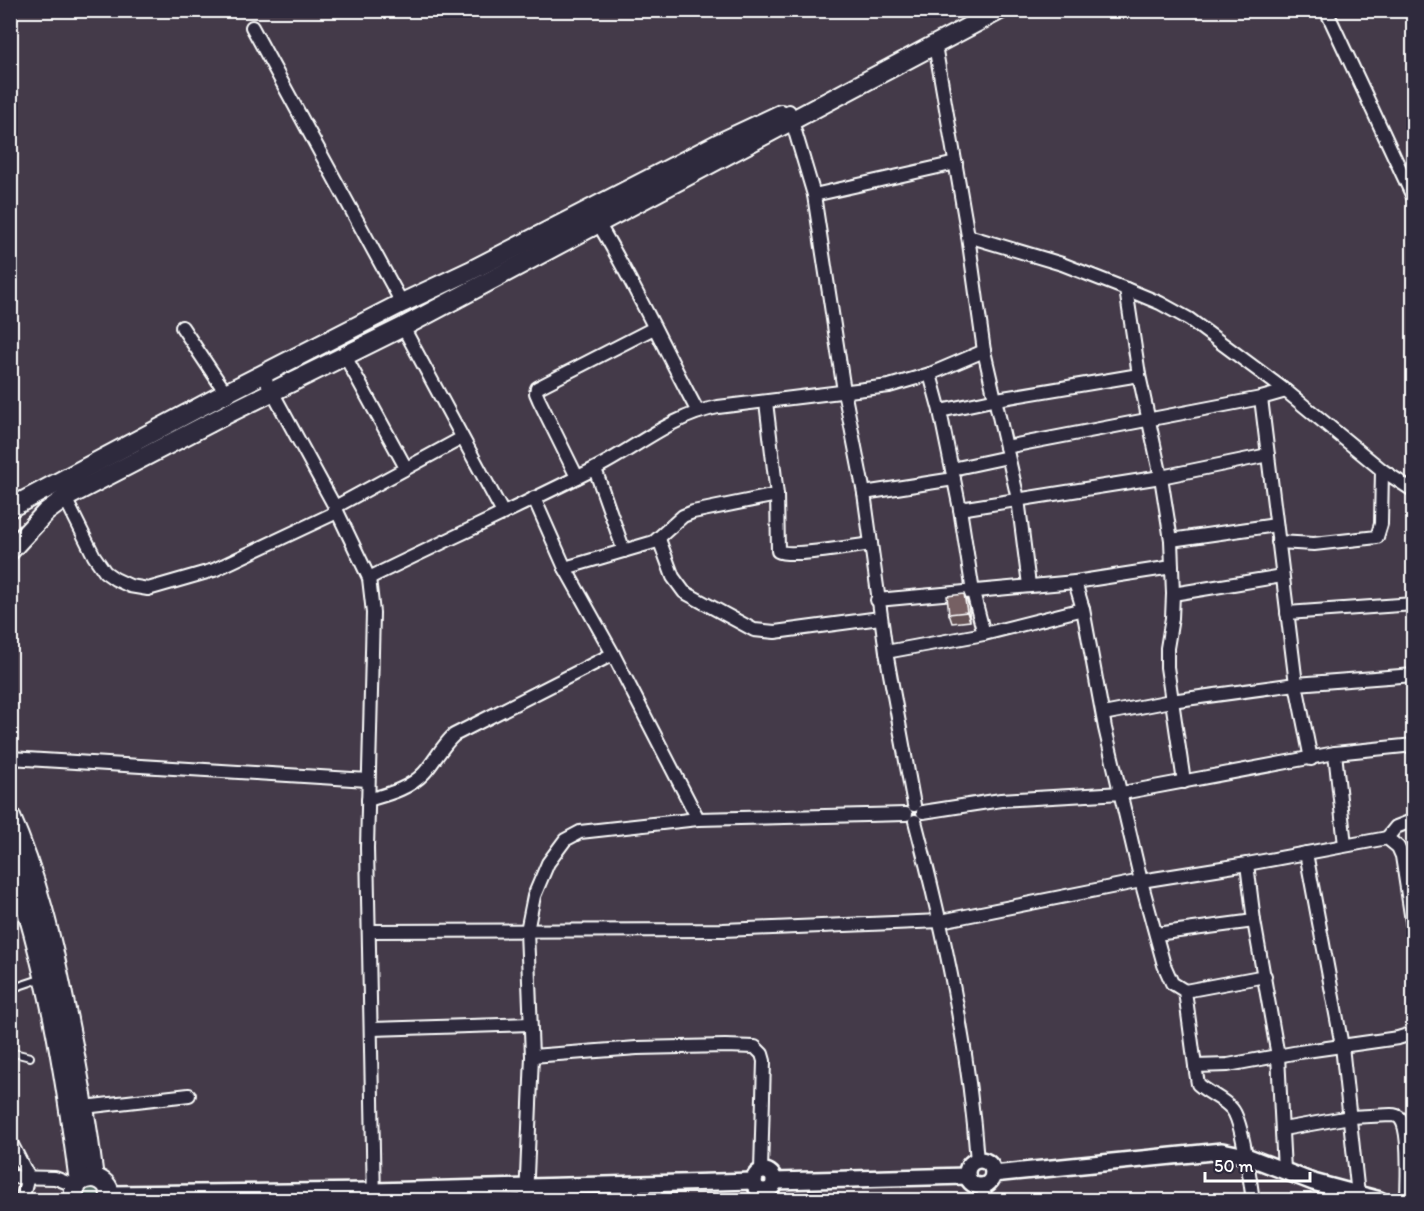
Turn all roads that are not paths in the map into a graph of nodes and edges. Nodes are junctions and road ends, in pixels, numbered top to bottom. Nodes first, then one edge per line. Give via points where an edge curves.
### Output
1 (975, 10) edge
2 (1000, 10) edge
3 (1326, 10) edge
4 (252, 27) dead end
5 (935, 45) junction
6 (791, 116) junction
7 (957, 163) junction
8 (814, 195) junction
9 (1413, 199) edge
10 (598, 223) junction
11 (968, 236) junction
12 (1126, 289) junction
13 (402, 303) junction
14 (182, 327) dead end
15 (403, 327) junction
16 (654, 328) junction
17 (984, 351) junction
18 (345, 356) junction
19 (930, 374) junction
20 (1139, 375) junction
21 (268, 383) junction
22 (844, 391) junction
23 (1286, 391) junction
24 (226, 393) junction
25 (1261, 398) junction
26 (997, 399) junction
27 (766, 402) junction
28 (940, 411) junction
29 (698, 412) junction
30 (1149, 421) junction
31 (462, 438) junction
32 (1007, 452) junction
33 (1268, 455) junction
34 (406, 468) junction
35 (595, 469) junction
36 (1382, 470) junction
37 (953, 474) junction
38 (577, 477) junction
39 (1161, 477) junction
40 (1413, 491) edge
41 (864, 493) junction
42 (777, 495) junction
43 (65, 498) junction
44 (534, 498) junction
45 (1018, 500) junction
46 (10, 508) edge
47 (336, 509) junction
48 (960, 509) junction
49 (503, 513) junction
50 (1276, 525) junction
51 (659, 539) junction
52 (1171, 540) junction
53 (1278, 542) junction
54 (871, 544) junction
55 (10, 551) edge
56 (624, 551) junction
57 (565, 567) junction
58 (1172, 567) junction
59 (1282, 576) junction
60 (369, 578) junction
61 (1075, 582) junction
62 (1029, 585) junction
63 (973, 592) junction
64 (1173, 594) junction
65 (877, 600) junction
66 (1413, 604) edge
67 (1083, 609) junction
68 (1287, 614) junction
69 (880, 618) junction
70 (984, 634) junction
71 (886, 652) junction
72 (613, 654) junction
73 (1413, 675) edge
74 (1296, 684) junction
75 (1171, 701) junction
76 (1103, 714) junction
77 (1413, 746) edge
78 (1335, 753) junction
79 (10, 758) edge
80 (1311, 759) junction
81 (368, 780) junction
82 (1184, 782) junction
83 (1122, 793) junction
84 (368, 800) junction
85 (915, 813) junction
86 (10, 815) edge
87 (698, 819) junction
88 (1413, 820) edge
89 (1388, 838) junction
90 (1345, 845) junction
91 (1306, 853) junction
92 (10, 858) edge
93 (1247, 864) junction
94 (1141, 881) junction
95 (1411, 896) edge
96 (941, 921) junction
97 (1254, 921) junction
98 (369, 931) junction
99 (527, 931) junction
100 (1156, 934) junction
101 (1413, 934) edge
102 (1265, 976) junction
103 (44, 978) junction
104 (10, 989) edge
105 (1185, 992) junction
106 (530, 1024) junction
107 (372, 1029) junction
108 (1413, 1033) edge
109 (1342, 1046) junction
110 (10, 1052) edge
111 (532, 1056) junction
112 (1278, 1056) junction
113 (30, 1057) dead end
114 (1195, 1066) junction
115 (189, 1095) dead end
116 (84, 1107) junction
117 (1350, 1117) junction
118 (1283, 1129) junction
119 (1410, 1136) edge
120 (10, 1141) edge
121 (1246, 1156) junction
122 (977, 1161) junction
123 (1284, 1170) junction
124 (28, 1176) junction
125 (967, 1176) junction
126 (10, 1177) edge
127 (764, 1185) edge
128 (81, 1187) edge
129 (987, 1187) edge
130 (526, 1193) edge
131 (1358, 1195) junction
132 (374, 1196) edge
133 (110, 1197) edge
134 (22, 1200) edge
135 (1253, 1200) edge
136 (1380, 1200) edge
137 (1407, 1200) edge

1 - 6 main road
2 - 5 main road
3 - 9 street
4 - 13 street
5 - 6 main road
5 - 7 street
6 - 8 street
6 - 10 main road
6 - 13 main road via 717,144
7 - 8 street
7 - 11 street
8 - 22 street
10 - 15 main road
10 - 16 street
11 - 12 street via 1062,264
11 - 17 street
12 - 20 street
12 - 23 street via 1189,319
13 - 21 main road
14 - 24 street
15 - 18 main road
15 - 31 street
16 - 29 street
16 - 38 street via 537,388 539,400
17 - 19 street
17 - 26 street
18 - 21 main road
18 - 34 street
19 - 22 street via 889,386
19 - 28 street
20 - 26 street
20 - 30 street
21 - 24 main road
21 - 43 main road
21 - 47 street
22 - 27 street
22 - 41 street
23 - 25 street
23 - 36 street
24 - 46 main road
25 - 30 street
25 - 33 street
26 - 28 street
26 - 32 street
27 - 29 street
27 - 42 street
28 - 37 street
29 - 35 street via 661,428
30 - 32 street
30 - 39 street
31 - 34 street
31 - 49 street
32 - 37 street
32 - 45 street
33 - 39 street
33 - 50 street
34 - 47 street
35 - 38 street
35 - 56 street
36 - 40 street
36 - 53 street via 1381,524 1377,537 1314,544
37 - 41 street
37 - 48 street
38 - 44 street
39 - 45 street
39 - 52 street
41 - 54 street
42 - 51 street via 693,512 683,516
42 - 54 street via 777,544 781,553
43 - 47 street via 105,572 130,586 148,589 214,570
43 - 55 main road via 46,512
44 - 49 street
44 - 57 street
45 - 48 street
45 - 62 street
47 - 60 street
48 - 63 street
49 - 60 street
50 - 52 street
50 - 53 street
51 - 56 street
51 - 69 street via 672,577 684,592 754,630 775,633
52 - 58 street
53 - 59 street
54 - 65 street
56 - 57 street
57 - 72 street
58 - 61 street
58 - 64 street
59 - 64 street
59 - 68 street
60 - 81 street via 373,613
61 - 62 street
61 - 67 street
62 - 63 street
63 - 65 street
63 - 70 street
64 - 75 street via 1167,654
65 - 69 street
66 - 68 street
67 - 70 street
67 - 76 street
68 - 74 street
69 - 71 street
70 - 71 street
71 - 85 street
72 - 84 street via 454,735 419,778 399,790
72 - 87 street
73 - 74 street
74 - 75 street
74 - 80 street
75 - 76 street
75 - 82 street
76 - 83 street
77 - 78 street
78 - 80 street
78 - 90 street
79 - 81 street
80 - 82 street
81 - 84 street
82 - 83 street
83 - 85 street via 1001,800
83 - 94 street
84 - 98 street
85 - 87 street
85 - 96 street
86 - 116 main road via 32,868 51,937
87 - 99 street via 580,832 565,840 539,882
88 - 89 street via 1400,824
89 - 90 street
89 - 95 street via 1402,856
90 - 91 street
91 - 93 street
91 - 109 street
92 - 103 main road
93 - 94 street
93 - 97 street
94 - 96 street
94 - 100 street
95 - 101 street
96 - 99 street via 723,930
96 - 122 street via 966,1061
97 - 100 street
97 - 102 street
98 - 99 street
98 - 107 street
99 - 106 street
100 - 105 street via 1169,978
102 - 105 street
102 - 112 street
103 - 104 lane
103 - 128 main road
105 - 114 street
106 - 107 street
106 - 111 street
107 - 132 street
108 - 109 street
109 - 112 street
109 - 117 street
110 - 113 lane
111 - 127 street via 648,1048 754,1047 764,1061
111 - 130 street
112 - 114 street
112 - 118 street
114 - 121 street via 1198,1084 1235,1113
115 - 116 street
116 - 128 main road
117 - 118 street
117 - 119 street via 1397,1116
117 - 131 street
118 - 123 street
119 - 137 street
120 - 124 street
121 - 123 street
121 - 129 street via 1207,1152
121 - 135 street
122 - 125 street via 969,1166
122 - 129 street via 990,1165
123 - 131 street
124 - 126 street
124 - 128 street via 55,1178
124 - 134 street
125 - 127 street
125 - 129 street via 973,1184
127 - 130 street
128 - 133 main road via 99,1179 107,1185
130 - 132 street
131 - 136 street
132 - 133 street

